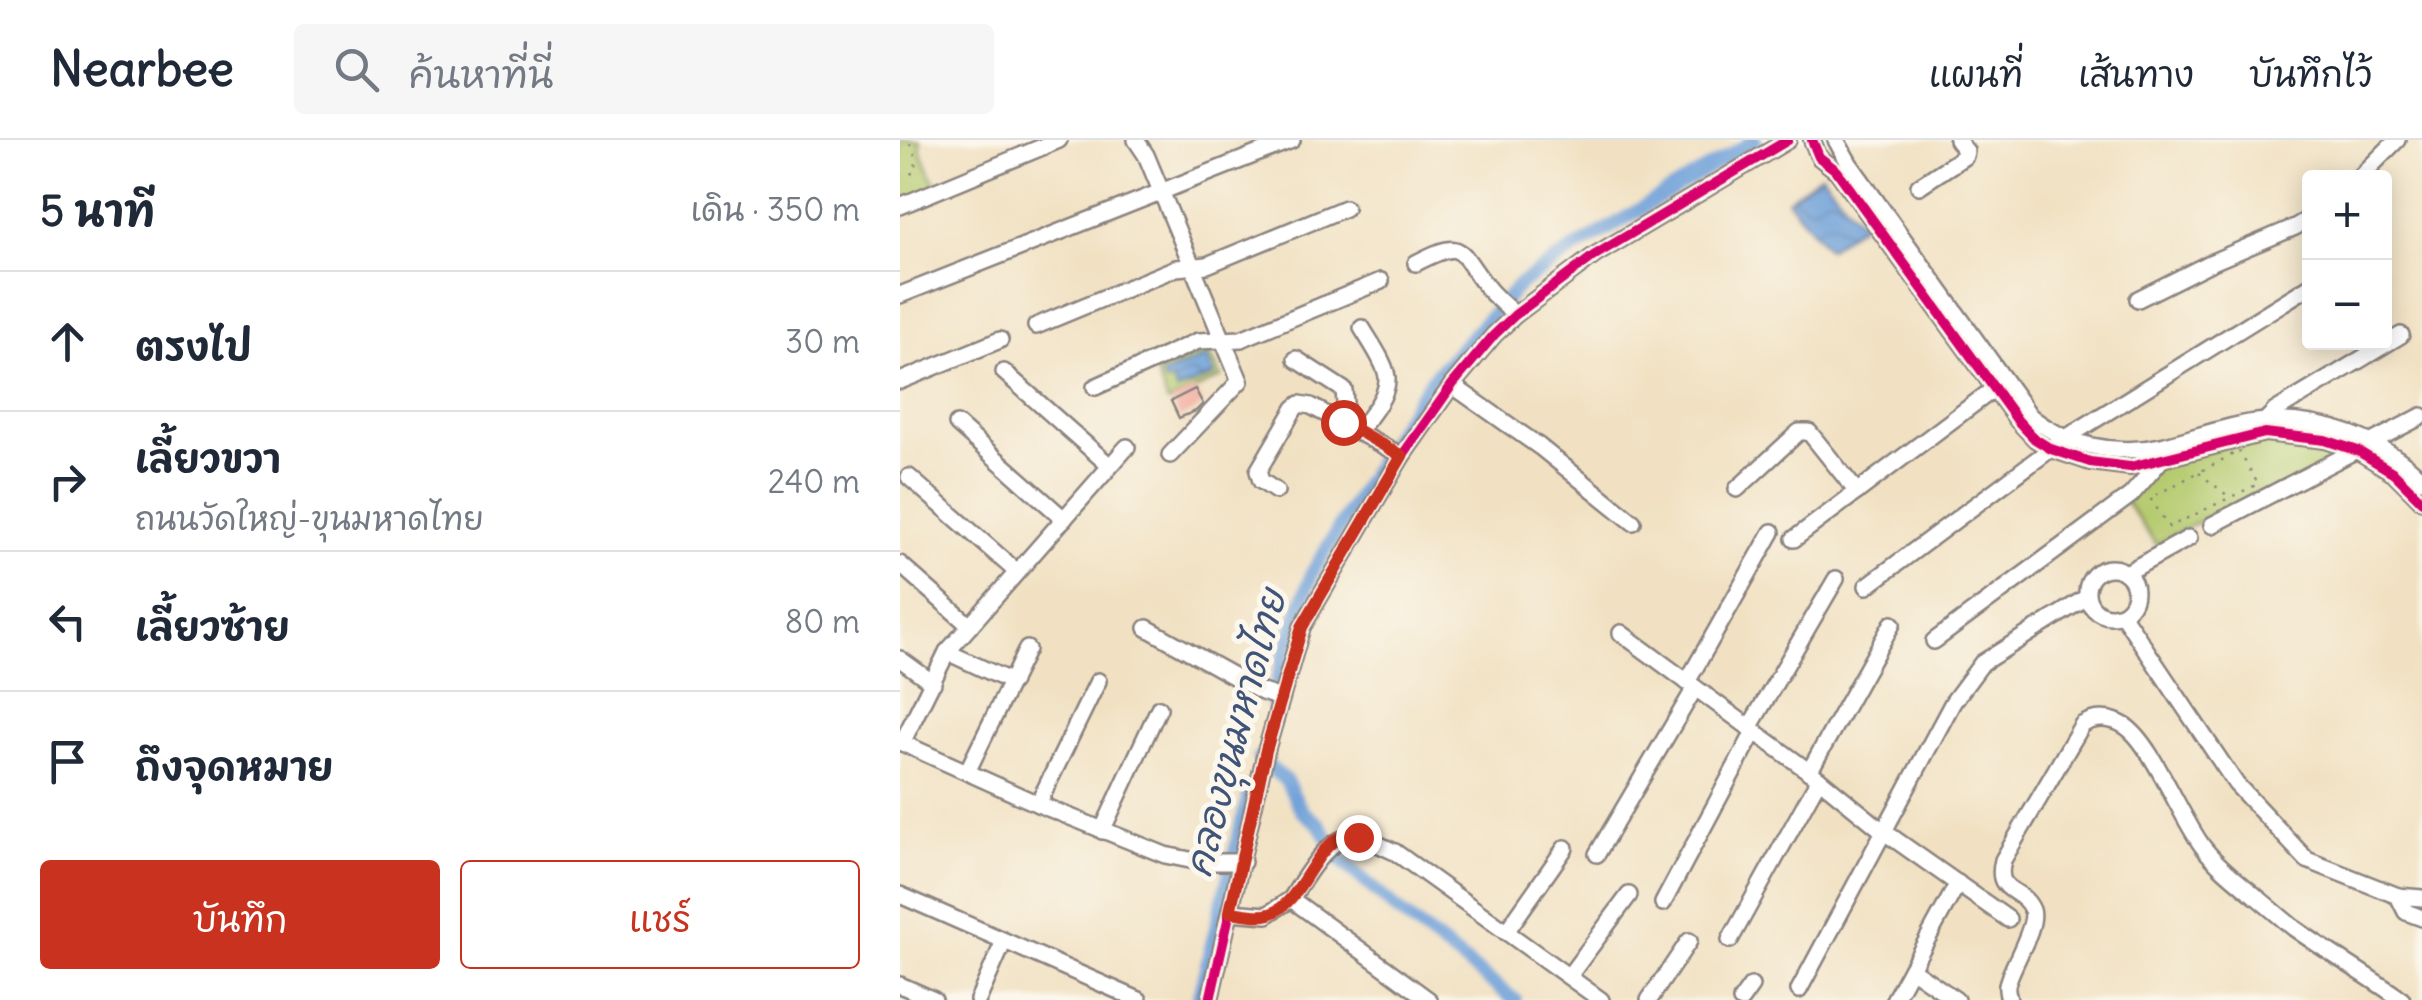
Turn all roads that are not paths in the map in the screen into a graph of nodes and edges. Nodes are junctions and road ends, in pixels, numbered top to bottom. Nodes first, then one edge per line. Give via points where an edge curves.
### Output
1 (1059, 140) edge
2 (1136, 140) edge
3 (1292, 140) edge
4 (1788, 140) edge
5 (1812, 140) edge
6 (1836, 140) edge
7 (1957, 140) edge
8 (2397, 140) edge
9 (1762, 145) edge
10 (1842, 167) junction
11 (2367, 170) edge
12 (1919, 186) dead end
13 (1161, 192) junction
14 (900, 206) edge
15 (1345, 208) dead end
16 (2302, 223) edge
17 (1416, 264) dead end
18 (1192, 266) junction
19 (1381, 282) dead end
20 (2302, 291) edge
21 (900, 295) edge
22 (2138, 299) dead end
23 (1512, 312) junction
24 (1036, 326) dead end
25 (1362, 328) dead end
26 (2401, 334) dead end
27 (1000, 340) dead end
28 (1223, 340) junction
29 (1296, 359) dead end
30 (1004, 372) dead end
31 (900, 380) edge
32 (1452, 385) junction
33 (2000, 385) junction
34 (1095, 387) dead end
35 (2422, 416) edge
36 (1343, 422) junction
37 (957, 424) dead end
38 (2265, 427) junction
39 (1364, 436) junction
40 (2064, 438) junction
41 (2365, 447) junction
42 (1127, 448) dead end
43 (2051, 450) junction
44 (2161, 453) junction
45 (1397, 454) junction
46 (1170, 455) dead end
47 (1110, 466) junction
48 (909, 478) dead end
49 (2422, 480) edge
50 (1737, 488) dead end
51 (1276, 491) dead end
52 (1857, 492) junction
53 (2422, 501) edge
54 (1064, 519) junction
55 (1632, 522) dead end
56 (2212, 526) dead end
57 (1772, 532) dead end
58 (1794, 538) dead end
59 (2189, 538) dead end
60 (900, 564) edge
61 (1016, 572) junction
62 (2126, 573) junction
63 (1836, 578) dead end
64 (1866, 586) dead end
65 (2087, 597) junction
66 (2122, 614) junction
67 (1892, 624) dead end
68 (970, 626) junction
69 (1147, 628) dead end
70 (1621, 633) dead end
71 (1934, 641) dead end
72 (1027, 649) dead end
73 (947, 652) junction
74 (900, 659) edge
75 (1098, 681) dead end
76 (1012, 682) junction
77 (933, 683) junction
78 (1691, 685) junction
79 (1273, 696) junction
80 (1159, 708) dead end
81 (1752, 730) junction
82 (901, 742) edge
83 (967, 772) junction
84 (1814, 776) junction
85 (1038, 804) junction
86 (1102, 831) junction
87 (1882, 831) junction
88 (1565, 848) dead end
89 (1596, 854) dead end
90 (1238, 862) junction
91 (1958, 882) junction
92 (900, 895) edge
93 (1628, 895) dead end
94 (2398, 896) junction
95 (1291, 898) junction
96 (2422, 898) edge
97 (1664, 903) dead end
98 (1230, 912) junction
99 (2422, 918) edge
100 (2008, 919) dead end
101 (1506, 932) junction
102 (1730, 940) dead end
103 (1004, 941) junction
104 (1689, 941) dead end
105 (1911, 969) junction
106 (1569, 976) junction
107 (900, 985) edge
108 (1800, 990) dead end
109 (934, 1000) edge
110 (978, 1000) edge
111 (1139, 1000) edge
112 (1210, 1000) edge
113 (1429, 1000) edge
114 (1601, 1000) edge
115 (1649, 1000) edge
116 (1894, 1000) edge
117 (1956, 1000) edge
118 (2010, 1000) edge
119 (2401, 1000) edge

1 - 14 street
2 - 13 street
3 - 13 street
4 - 9 street
5 - 10 street via 1827,166
6 - 10 street
7 - 12 street via 1965,156
8 - 11 street
9 - 23 street
10 - 33 street
13 - 18 street
13 - 21 street
15 - 18 street
16 - 22 street
17 - 23 street via 1438,252 1464,252
18 - 24 street
18 - 28 street
19 - 28 street via 1241,339
20 - 40 street
23 - 32 street
25 - 39 street via 1388,380
26 - 38 street via 2275,411
27 - 31 street
28 - 34 street via 1198,341
28 - 46 street via 1238,385
29 - 36 street via 1344,390
30 - 47 street
32 - 45 street
32 - 55 street
33 - 40 street
33 - 43 street via 2018,421
33 - 52 street
35 - 41 street
36 - 39 street
36 - 51 street via 1306,403 1294,408 1258,471
37 - 54 street
38 - 41 street
38 - 44 street
39 - 45 street
40 - 43 street
40 - 44 street
41 - 49 street via 2406,464
41 - 53 street
41 - 56 street
42 - 47 street
43 - 44 street via 2130,466
43 - 64 street
44 - 71 street via 2131,495
45 - 79 street via 1302,627
47 - 54 street
48 - 61 street
50 - 52 street via 1805,430
52 - 58 street
54 - 61 street
57 - 78 street
59 - 62 street
60 - 68 street
61 - 68 street
62 - 65 street via 2101,570 2089,581
62 - 66 street via 2136,591
63 - 81 street
65 - 66 street via 2103,615
65 - 87 street via 1982,663 1952,702
66 - 94 street via 2236,784 2307,860
67 - 84 street
68 - 73 street
69 - 79 street
70 - 78 street
72 - 76 street
73 - 76 street
73 - 77 street
74 - 77 street
75 - 85 street
76 - 83 street
77 - 82 street
78 - 81 street
78 - 89 street
79 - 90 street
80 - 86 street
81 - 84 street
81 - 97 street
82 - 83 street
83 - 85 street
84 - 87 street
84 - 102 street
85 - 86 street
86 - 90 street via 1165,855
87 - 91 street
87 - 108 street
88 - 101 street
90 - 98 street
91 - 100 street
91 - 105 street
92 - 103 street
93 - 106 street
94 - 96 street
94 - 99 street via 2406,912
95 - 98 street via 1267,915
95 - 101 street via 1322,854 1341,838 1358,837 1395,852
95 - 113 street
98 - 112 street
101 - 106 street
103 - 110 street
103 - 111 street
104 - 115 street
105 - 116 street
105 - 117 street
106 - 114 street
107 - 109 street
118 - 119 street via 2006,987 2033,916 2001,882 2002,860 2082,726 2102,719 2125,726 2143,744 2183,818 2220,867

